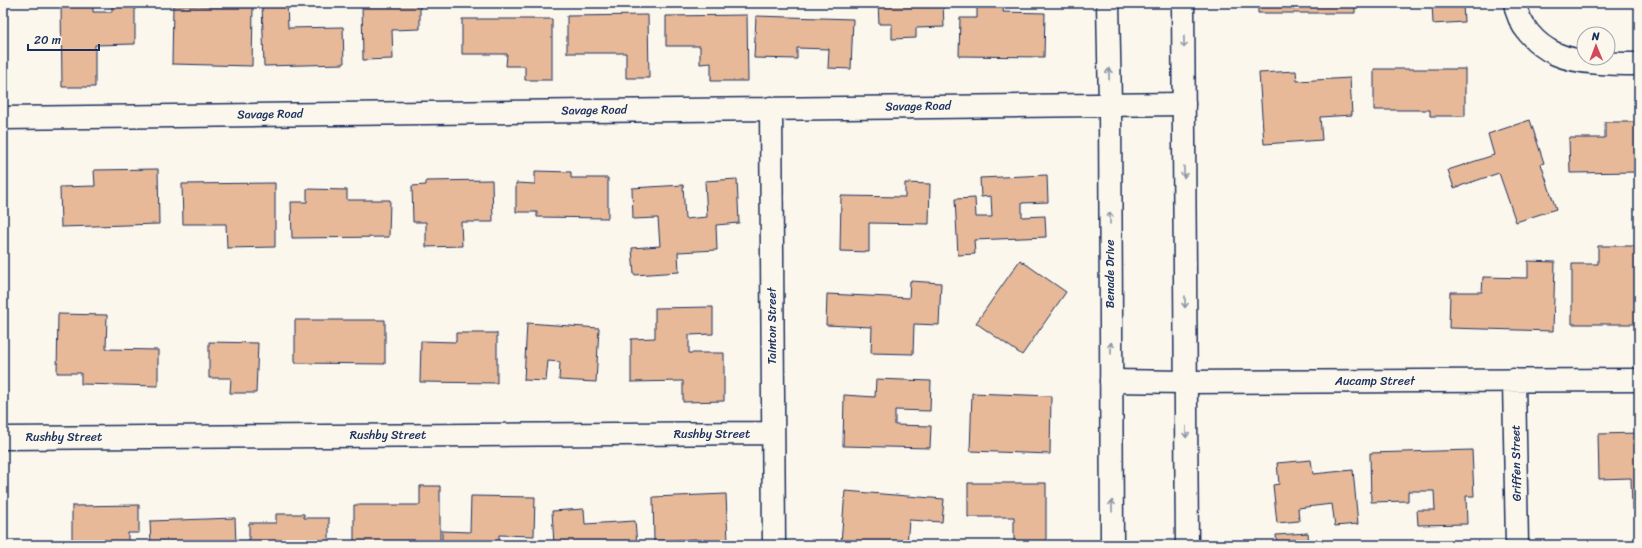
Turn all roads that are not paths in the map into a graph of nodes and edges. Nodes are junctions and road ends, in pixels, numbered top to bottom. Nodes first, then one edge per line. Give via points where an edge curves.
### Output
1 (1183, 3) edge
2 (1515, 3) edge
3 (1107, 7) edge
4 (1639, 64) edge
5 (1110, 104) junction
6 (1184, 104) junction
7 (771, 108) junction
8 (3, 118) edge
9 (1514, 380) junction
10 (1639, 380) edge
11 (1111, 381) junction
12 (1185, 382) junction
13 (773, 433) junction
14 (3, 438) edge
15 (774, 545) edge
16 (1112, 545) edge
17 (1187, 545) edge
18 (1517, 545) edge

1 -> 6 street
2 - 4 street via 1523,26 1556,54 1583,61
5 -> 3 street, Benade Drive
5 - 6 street, Savage Road
5 - 7 street, Savage Road
11 -> 5 street, Benade Drive
6 -> 12 street
7 - 8 street, Savage Road
7 - 13 street, Tainton Street
9 - 10 street, Aucamp Street
9 - 12 street, Aucamp Street
9 - 18 street, Griffen Street
11 - 12 street, Aucamp Street
16 -> 11 street, Benade Drive
12 -> 17 street
13 - 14 street, Rushby Street
13 - 15 street, Tainton Street

